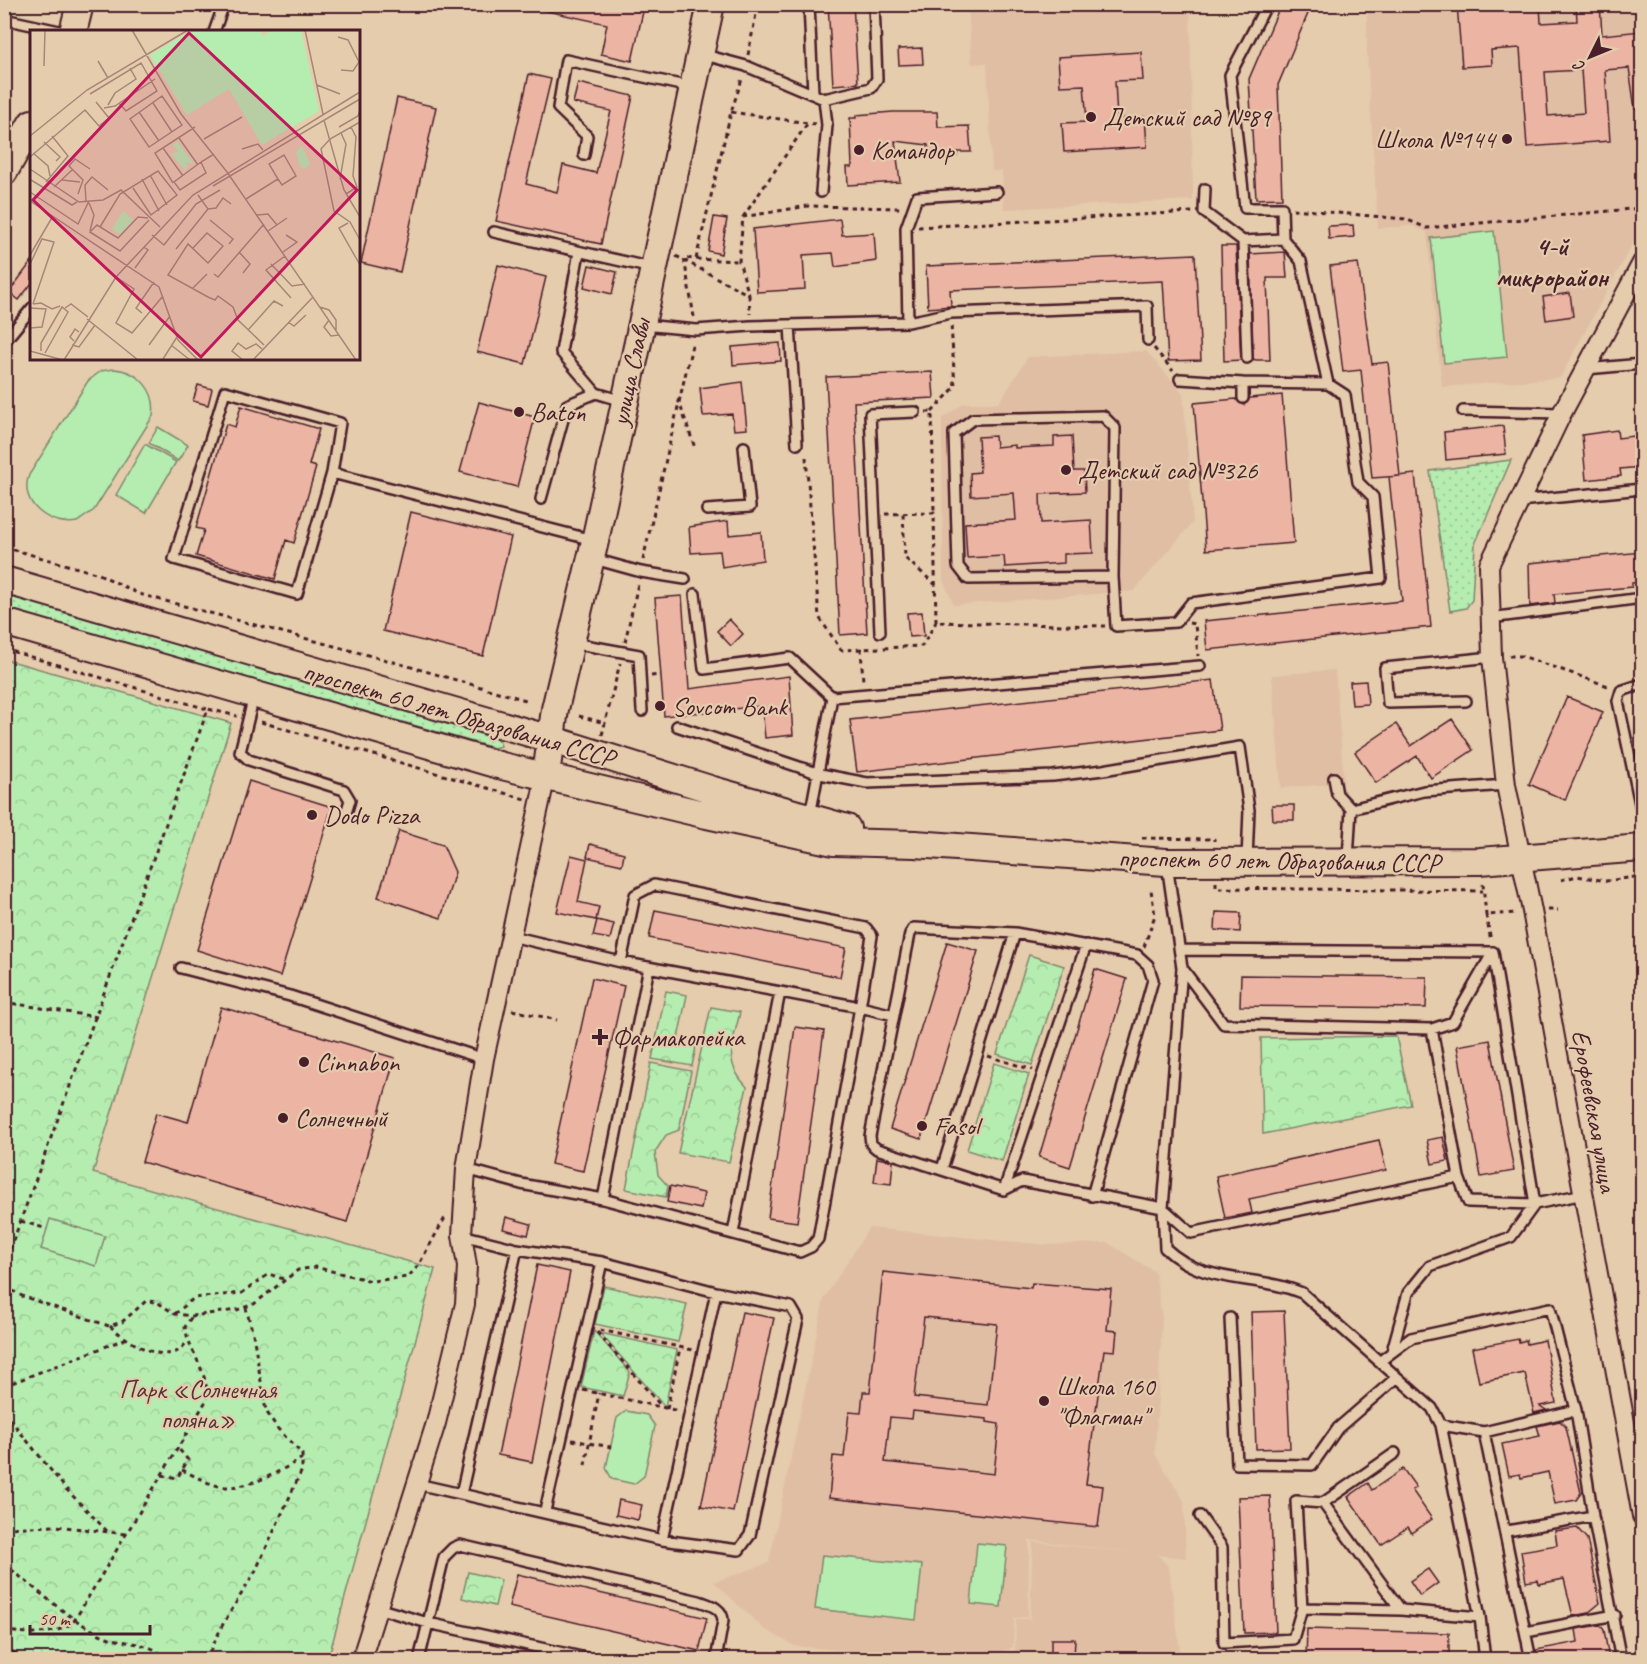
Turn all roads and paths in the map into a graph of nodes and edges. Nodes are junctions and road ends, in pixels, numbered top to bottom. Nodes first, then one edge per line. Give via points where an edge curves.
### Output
1 (80, 4) edge
2 (224, 4) edge
3 (711, 4) edge
4 (758, 4) edge
5 (809, 4) edge
6 (874, 4) edge
7 (1267, 4) edge
8 (4, 19) edge
9 (55, 30) edge
10 (74, 30) edge
11 (215, 30) edge
12 (700, 54) junction
13 (746, 66) junction
14 (692, 88) junction
15 (813, 93) junction
16 (824, 99) junction
17 (731, 112) junction
18 (807, 124) junction
19 (815, 124) dead end
20 (22, 135) edge
21 (584, 155) dead end
22 (4, 172) edge
23 (1205, 189) dead end
24 (821, 192) dead end
25 (997, 192) dead end
26 (916, 197) junction
27 (1282, 208) junction
28 (1642, 208) edge
29 (1204, 212) junction
30 (743, 217) junction
31 (906, 228) junction
32 (494, 232) dead end
33 (1283, 239) junction
34 (1243, 241) junction
35 (579, 252) junction
36 (684, 258) junction
37 (696, 259) junction
38 (739, 261) junction
39 (663, 262) junction
40 (1642, 263) edge
41 (749, 295) junction
42 (30, 310) edge
43 (951, 313) junction
44 (908, 322) junction
45 (640, 325) junction
46 (790, 325) junction
47 (750, 326) junction
48 (696, 330) junction
49 (1148, 340) joint
50 (4, 342) edge
51 (1247, 358) dead end
52 (1642, 364) edge
53 (1586, 369) junction
54 (1180, 379) joint
55 (1243, 383) junction
56 (1328, 384) junction
57 (596, 393) junction
58 (1243, 398) dead end
59 (678, 399) junction
60 (623, 401) junction
61 (1463, 411) dead end
62 (915, 412) joint
63 (932, 412) junction
64 (1562, 413) junction
65 (797, 444) dead end
66 (744, 447) dead end
67 (695, 448) dead end
68 (806, 457) dead end
69 (332, 473) junction
70 (1642, 489) edge
71 (541, 499) dead end
72 (1519, 501) junction
73 (707, 510) dead end
74 (903, 513) dead end
75 (934, 513) dead end
76 (4, 547) edge
77 (593, 549) junction
78 (641, 572) junction
79 (1113, 577) junction
80 (685, 579) dead end
81 (4, 580) edge
82 (936, 585) dead end
83 (695, 594) dead end
84 (1642, 598) edge
85 (1490, 618) junction
86 (4, 622) edge
87 (936, 622) dead end
88 (1195, 624) dead end
89 (880, 632) dead end
90 (570, 642) junction
91 (861, 648) junction
92 (4, 649) edge
93 (623, 653) junction
94 (1492, 657) junction
95 (1200, 666) joint
96 (1642, 684) edge
97 (1621, 691) junction
98 (864, 696) junction
99 (832, 697) junction
100 (520, 699) junction
101 (529, 701) dead end
102 (1466, 701) dead end
103 (252, 706) junction
104 (518, 706) dead end
105 (208, 709) junction
106 (642, 711) dead end
107 (579, 716) dead end
108 (605, 723) junction
109 (677, 726) dead end
110 (550, 739) junction
111 (601, 740) dead end
112 (820, 774) junction
113 (546, 775) junction
114 (1334, 778) dead end
115 (1506, 785) junction
116 (1641, 790) edge
117 (529, 801) dead end
118 (1351, 809) junction
119 (347, 810) dead end
120 (1642, 813) edge
121 (810, 819) junction
122 (1136, 838) dead end
123 (1214, 843) dead end
124 (915, 844) junction
125 (1642, 848) edge
126 (1519, 857) junction
127 (1166, 862) junction
128 (1247, 862) junction
129 (1348, 862) junction
130 (1642, 876) edge
131 (1561, 879) dead end
132 (1216, 882) dead end
133 (1483, 884) dead end
134 (1151, 890) dead end
135 (1483, 891) junction
136 (1558, 910) dead end
137 (1547, 911) dead end
138 (1521, 912) dead end
139 (1486, 915) junction
140 (1015, 933) junction
141 (511, 936) junction
142 (1086, 945) junction
143 (1143, 949) dead end
144 (1181, 950) junction
145 (1493, 952) junction
146 (621, 962) junction
147 (649, 967) junction
148 (181, 968) dead end
149 (1182, 968) junction
150 (780, 992) junction
151 (4, 1002) edge
152 (496, 1005) junction
153 (860, 1006) junction
154 (894, 1015) junction
155 (97, 1017) junction
156 (557, 1020) dead end
157 (1432, 1029) junction
158 (978, 1053) junction
159 (484, 1059) junction
160 (1043, 1073) junction
161 (466, 1169) junction
162 (942, 1169) junction
163 (1459, 1177) junction
164 (1004, 1190) junction
165 (1584, 1194) junction
166 (1092, 1196) junction
167 (603, 1199) junction
168 (1535, 1204) junction
169 (1163, 1208) junction
170 (449, 1211) dead end
171 (21, 1221) junction
172 (47, 1229) dead end
173 (734, 1233) junction
174 (462, 1235) junction
175 (517, 1249) junction
176 (602, 1262) junction
177 (4, 1266) edge
178 (283, 1279) junction
179 (4, 1286) edge
180 (716, 1292) junction
181 (245, 1307) junction
182 (175, 1314) junction
183 (192, 1316) junction
184 (1230, 1318) dead end
185 (110, 1326) junction
186 (590, 1326) junction
187 (125, 1339) junction
188 (187, 1343) junction
189 (680, 1348) junction
190 (1392, 1351) junction
191 (703, 1352) junction
192 (1379, 1362) junction
193 (1396, 1378) junction
194 (4, 1386) edge
195 (573, 1386) junction
196 (599, 1393) junction
197 (665, 1408) junction
198 (1576, 1410) junction
199 (4, 1412) edge
200 (690, 1413) junction
201 (1441, 1425) junction
202 (1484, 1432) junction
203 (562, 1439) junction
204 (590, 1442) junction
205 (611, 1447) dead end
206 (178, 1448) junction
207 (1395, 1453) dead end
208 (302, 1458) junction
209 (585, 1465) dead end
210 (182, 1470) junction
211 (162, 1474) junction
212 (1639, 1483) edge
213 (417, 1484) junction
214 (461, 1494) junction
215 (1323, 1503) junction
216 (545, 1511) junction
217 (1200, 1516) dead end
218 (1593, 1516) junction
219 (1642, 1516) edge
220 (4, 1528) edge
221 (1507, 1531) junction
222 (108, 1532) junction
223 (126, 1534) junction
224 (662, 1540) junction
225 (4, 1564) edge
226 (377, 1608) junction
227 (1302, 1608) junction
228 (1401, 1610) junction
229 (1614, 1615) junction
230 (1480, 1617) junction
231 (76, 1618) junction
232 (428, 1623) junction
233 (4, 1631) edge
234 (1526, 1632) junction
235 (4, 1647) edge
236 (27, 1659) edge
237 (167, 1659) edge
238 (206, 1659) edge
239 (361, 1659) edge
240 (419, 1659) edge
241 (595, 1659) edge
242 (716, 1659) edge
243 (1485, 1659) edge
244 (1531, 1659) edge
245 (1622, 1659) edge

1 - 10 main road
2 - 11 lane
3 - 12 main road, улица Славы
4 - 13 path
5 - 15 lane
6 - 16 lane via 877,79 871,88
7 - 27 lane via 1230,75 1245,208
8 - 9 lane
12 - 13 lane
12 - 14 main road, улица Славы
13 - 15 lane
13 - 17 path
14 - 21 lane via 566,60 558,108 587,136
14 - 39 main road, улица Славы
15 - 16 lane
16 - 24 lane
17 - 18 path
17 - 37 path
18 - 19 path
18 - 30 path
20 - 22 main road
23 - 29 lane
25 - 26 lane
26 - 30 path via 899,208 808,207
26 - 31 lane
27 - 28 path via 1405,219 1427,228
27 - 33 lane
29 - 31 path
29 - 34 lane
30 - 38 path
31 - 44 lane
32 - 35 lane
33 - 34 lane
33 - 56 lane via 1301,261
34 - 51 lane
35 - 39 lane
35 - 57 lane via 561,352
36 - 37 path
36 - 39 path
36 - 41 path
36 - 48 path
37 - 38 path
38 - 41 path
39 - 45 main road, улица Славы
40 - 53 street, Ерофеевская улица
41 - 47 path
42 - 50 lane
43 - 44 lane
43 - 49 lane via 1147,306
43 - 63 path via 954,387
44 - 46 lane
45 - 48 lane
45 - 60 main road, улица Славы
46 - 47 lane
46 - 65 lane
47 - 48 lane
48 - 59 path
49 - 54 path
52 - 53 lane
53 - 64 street, Ерофеевская улица
54 - 55 lane
55 - 56 lane
55 - 58 lane
56 - 79 lane via 1345,395 1358,482 1373,497 1381,578 1191,603 1176,622 1116,626
57 - 60 lane
57 - 71 lane via 567,405
59 - 67 path
59 - 78 path
60 - 77 main road, улица Славы
61 - 64 lane
62 - 63 path
62 - 89 lane via 870,414
63 - 75 path
64 - 72 street, Ерофеевская улица
66 - 73 lane via 750,507
68 - 91 path via 819,617 841,650
69 - 69 lane via 297,594 174,559 225,391 340,423
69 - 77 lane
70 - 72 lane
72 - 85 street, Ерофеевская улица via 1489,565
74 - 82 path via 905,558
76 - 100 path via 99,574 139,594
77 - 78 lane
77 - 90 main road, улица Славы
78 - 80 lane
78 - 93 path
79 - 79 lane via 968,579 958,566 954,433 973,419 1103,416 1115,428
81 - 110 main road, проспект 60 лет Образования СССР
83 - 99 lane via 704,669 790,658
84 - 85 lane
85 - 94 street, Ерофеевская улица
86 - 103 main road, проспект 60 лет Образования СССР
87 - 91 path via 922,646
88 - 95 path
90 - 93 lane
90 - 110 main road, улица Славы
91 - 98 path
92 - 105 path
93 - 106 lane via 639,655
93 - 108 path
94 - 97 path via 1522,656
94 - 102 lane via 1385,668 1388,703
94 - 115 street, Ерофеевская улица
95 - 98 lane
96 - 97 lane
97 - 116 lane via 1618,701
98 - 99 lane
99 - 112 lane
100 - 101 path
100 - 104 path
103 - 105 path
103 - 113 main road, проспект 60 лет Образования СССР
103 - 117 path
103 - 119 lane via 240,752 249,760 344,790 350,800
105 - 155 path
107 - 108 path
108 - 111 path
109 - 112 lane
110 - 113 main road, улица Славы
110 - 121 main road, проспект 60 лет Образования СССР
112 - 121 lane
112 - 128 lane via 867,783 1053,776 1240,747 1249,810
113 - 124 main road, проспект 60 лет Образования СССР via 834,842
113 - 141 street
114 - 118 lane via 1337,794
115 - 118 lane via 1424,791
115 - 126 street, Ерофеевская улица
116 - 120 lane
118 - 129 lane
121 - 124 main road, проспект 60 лет Образования СССР
122 - 123 path via 1214,839
124 - 127 main road, проспект 60 лет Образования СССР
125 - 126 main road, проспект 60 лет Образования СССР
126 - 129 main road, проспект 60 лет Образования СССР
126 - 165 street, Ерофеевская улица via 1533,911
127 - 128 main road, проспект 60 лет Образования СССР
127 - 144 lane
128 - 129 main road, проспект 60 лет Образования СССР
130 - 131 path via 1606,881 1577,876
132 - 135 path via 1216,888
133 - 135 path
134 - 143 path via 1155,915
135 - 139 path
136 - 137 path
138 - 139 path
139 - 145 path
140 - 142 lane
140 - 154 lane via 914,928
140 - 158 lane
141 - 146 lane
141 - 152 street
142 - 160 lane
142 - 166 lane via 1137,955 1148,965 1153,980
144 - 145 lane
144 - 149 lane
145 - 157 lane via 1453,1022
145 - 168 lane
146 - 147 lane
146 - 153 lane via 635,895 654,885 866,928 872,936
147 - 150 lane
147 - 167 lane
148 - 159 lane via 290,996
149 - 157 lane via 1224,1024
149 - 169 lane
150 - 153 lane
150 - 173 lane
151 - 155 path
152 - 156 path
152 - 159 street
153 - 154 lane
153 - 173 lane via 818,1239 800,1252
154 - 162 lane via 871,1144
155 - 171 path
157 - 163 lane
158 - 160 path
158 - 162 lane
159 - 161 street
160 - 164 lane
161 - 167 lane
161 - 174 street
162 - 164 lane
163 - 168 lane via 1468,1202
163 - 169 lane via 1191,1233
164 - 166 lane via 1022,1181
165 - 168 lane
165 - 212 street, Ерофеевская улица
166 - 169 lane
167 - 173 lane
168 - 190 lane via 1510,1237 1430,1266 1408,1293
169 - 192 lane via 1166,1248 1178,1260 1195,1270 1279,1284 1302,1293
170 - 178 path via 408,1277 372,1281 315,1267 297,1270
171 - 172 path
171 - 177 path
174 - 175 lane
174 - 213 street via 467,1266 465,1304
175 - 176 lane
175 - 214 lane
176 - 180 lane
176 - 186 lane
178 - 181 path
178 - 182 path via 269,1274 242,1293 194,1299
179 - 185 path via 22,1296
180 - 191 lane
180 - 224 lane via 791,1307 798,1319 745,1544 739,1550
181 - 183 path
181 - 208 path via 266,1412
182 - 183 path
182 - 185 path via 157,1302 146,1301 122,1322
183 - 188 path via 185,1327
184 - 193 lane via 1237,1464 1312,1465 1338,1428
185 - 187 path
186 - 189 path
186 - 195 lane
186 - 197 path
187 - 188 path via 158,1353 176,1352
187 - 194 path
188 - 206 path via 208,1391
189 - 191 path
189 - 197 path
190 - 192 lane
190 - 198 lane via 1411,1338 1550,1308
191 - 200 lane
192 - 193 lane
193 - 201 lane via 1432,1408
195 - 196 path
195 - 203 lane
196 - 197 path
196 - 204 path
197 - 200 path
198 - 202 lane
198 - 218 lane
199 - 222 path via 66,1489
200 - 224 lane
201 - 202 lane
201 - 230 lane
202 - 221 lane
203 - 204 path
203 - 216 lane
204 - 205 path
204 - 209 path
206 - 210 path via 188,1460
206 - 211 path
207 - 215 lane
208 - 210 path via 252,1482 227,1487
208 - 238 path via 302,1470 275,1532
210 - 211 path via 177,1478
211 - 223 path
212 - 219 street, Ерофеевская улица
213 - 214 lane
213 - 226 street
214 - 216 lane
215 - 227 lane via 1296,1501
215 - 228 lane
216 - 224 lane
217 - 227 lane via 1222,1547 1224,1643 1293,1639
218 - 221 lane
218 - 229 lane
220 - 222 path via 55,1526
221 - 234 lane
222 - 223 path
223 - 231 path
225 - 231 path
226 - 232 lane
226 - 239 street
227 - 228 lane
228 - 230 lane
229 - 234 lane
229 - 245 lane
230 - 243 lane
231 - 233 path via 66,1628 30,1634
231 - 237 path via 108,1637 159,1650
232 - 240 lane
232 - 241 lane
232 - 242 lane via 444,1557 460,1545 699,1601 718,1609 723,1622
234 - 244 lane
235 - 236 path

